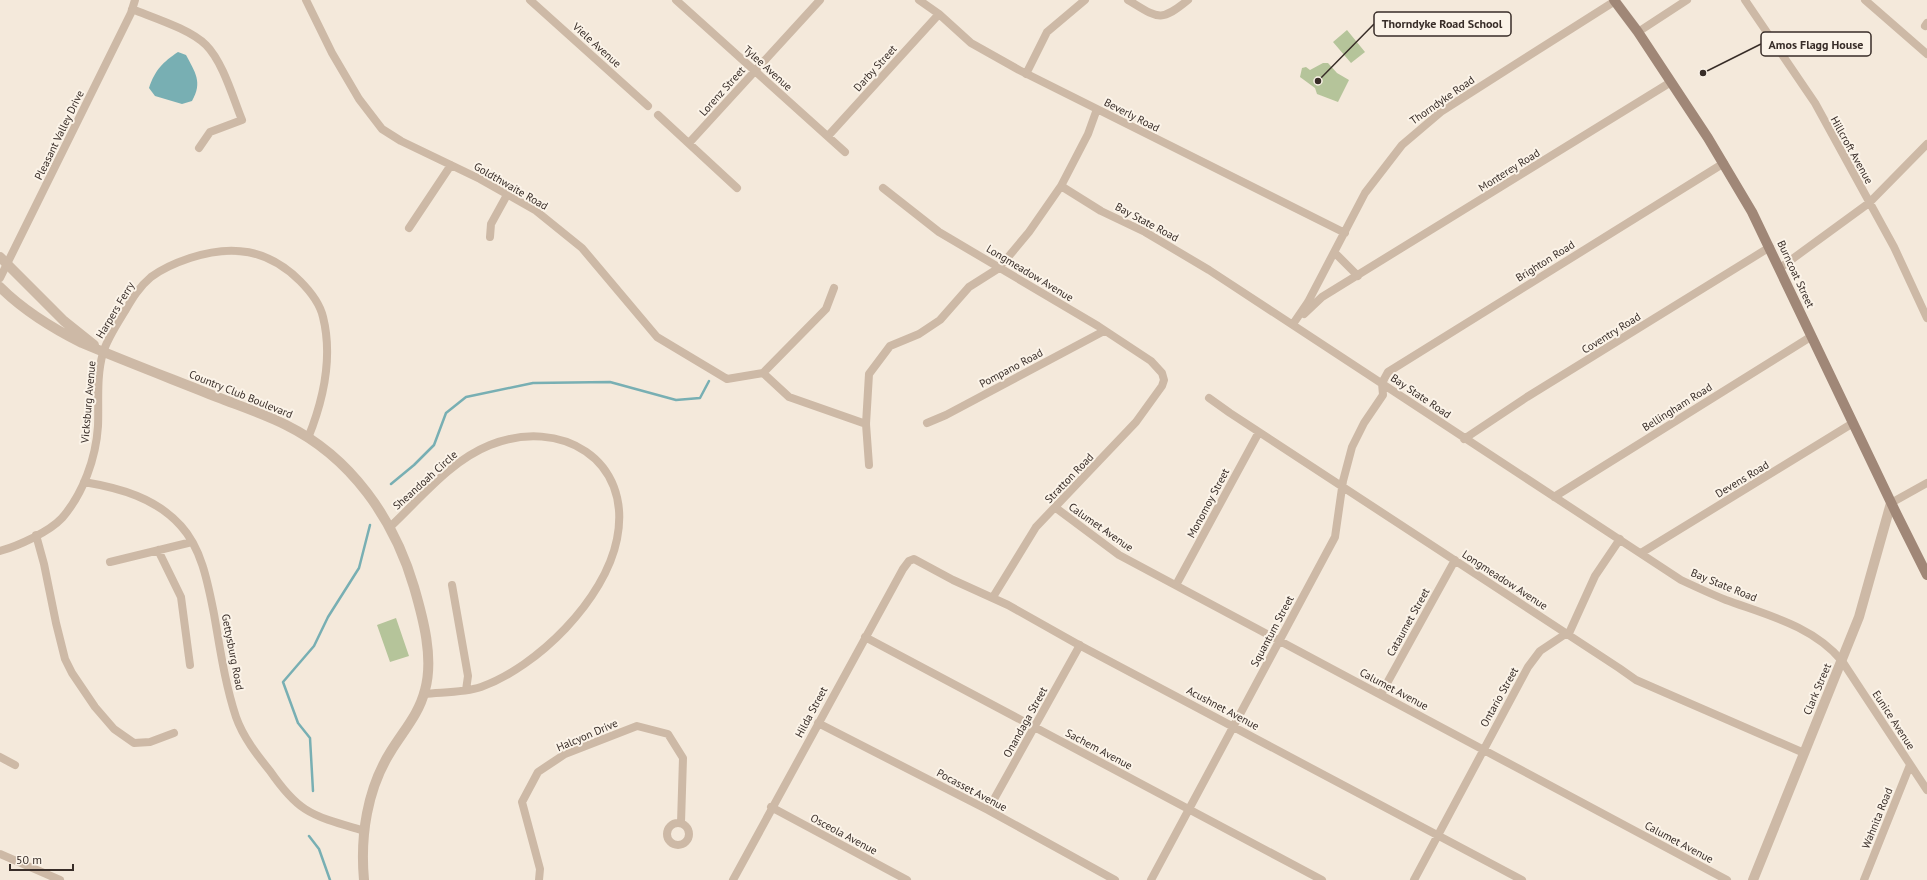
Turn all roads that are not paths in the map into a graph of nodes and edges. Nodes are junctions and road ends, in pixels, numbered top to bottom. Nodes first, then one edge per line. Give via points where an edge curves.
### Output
1 (135, 0) edge
2 (306, 0) edge
3 (530, 0) edge
4 (676, 0) edge
5 (820, 0) edge
6 (919, 0) edge
7 (1084, 0) edge
8 (1128, 0) edge
9 (1188, 0) edge
10 (1687, 0) edge
11 (1745, 0) edge
12 (1865, 0) edge
13 (1615, 1) edge
14 (685, 3) edge
15 (132, 9) junction
16 (939, 14) junction
17 (1638, 32) junction
18 (1927, 54) edge
19 (755, 71) junction
20 (1026, 74) junction
21 (1671, 82) junction
22 (648, 106) dead end
23 (1097, 109) junction
24 (658, 116) dead end
25 (828, 136) junction
26 (689, 143) junction
27 (1927, 144) edge
28 (199, 148) dead end
29 (845, 152) dead end
30 (1724, 163) junction
31 (451, 165) junction
32 (1061, 186) junction
33 (738, 188) dead end
34 (883, 188) dead end
35 (507, 195) junction
36 (1869, 203) junction
37 (409, 228) dead end
38 (1345, 233) junction
39 (490, 237) dead end
40 (1770, 247) junction
41 (1334, 253) junction
42 (4, 260) edge
43 (999, 268) junction
44 (1780, 268) junction
45 (1358, 276) junction
46 (0, 278) edge
47 (0, 288) edge
48 (834, 288) dead end
49 (1924, 304) edge
50 (1927, 318) edge
51 (1293, 324) junction
52 (1104, 331) junction
53 (1812, 336) junction
54 (103, 352) junction
55 (763, 372) junction
56 (1163, 378) joint
57 (1382, 383) junction
58 (1210, 398) dead end
59 (927, 423) dead end
60 (1853, 423) junction
61 (866, 424) junction
62 (1259, 432) junction
63 (308, 438) junction
64 (1464, 439) junction
65 (870, 465) dead end
66 (84, 482) junction
67 (1927, 483) edge
68 (1343, 486) junction
69 (1554, 497) junction
70 (1891, 503) junction
71 (1056, 508) junction
72 (390, 527) junction
73 (36, 535) junction
74 (1620, 539) junction
75 (192, 542) junction
76 (158, 550) junction
77 (0, 551) edge
78 (1641, 554) junction
79 (914, 559) joint
80 (1454, 560) junction
81 (110, 562) dead end
82 (1927, 575) edge
83 (452, 585) dead end
84 (1176, 586) junction
85 (993, 597) junction
86 (1567, 633) junction
87 (865, 637) junction
88 (1280, 641) junction
89 (1080, 645) junction
90 (1842, 662) junction
91 (190, 665) dead end
92 (466, 690) junction
93 (424, 694) junction
94 (1381, 694) junction
95 (818, 723) junction
96 (1234, 726) junction
97 (1035, 728) junction
98 (174, 733) dead end
99 (1483, 750) junction
100 (1804, 753) junction
101 (0, 758) edge
102 (15, 765) dead end
103 (1910, 765) junction
104 (1927, 790) edge
105 (771, 807) junction
106 (1189, 809) junction
107 (988, 810) junction
108 (681, 823) dead end
109 (365, 831) junction
110 (1439, 836) junction
111 (0, 854) edge
112 (60, 880) edge
113 (364, 880) edge
114 (539, 880) edge
115 (733, 880) edge
116 (907, 880) edge
117 (1115, 880) edge
118 (1151, 880) edge
119 (1322, 880) edge
120 (1414, 880) edge
121 (1522, 880) edge
122 (1727, 880) edge
123 (1753, 880) edge
124 (1864, 880) edge

1 - 15 street, Pleasant Valley Drive
2 - 31 street, Goldthwaite Road via 332,53 382,129
3 - 22 street, Viele Avenue
4 - 14 street, Tylee Avenue
5 - 19 street, Lorenz Street
6 - 16 street, Beverly Road
7 - 20 street via 1047,32
8 - 9 street via 1161,17 1170,14
10 - 17 street
11 - 36 street, Hillcroft Avenue via 1814,104
12 - 18 street
13 - 17 main road, Burncoat Street
13 - 38 street, Thorndyke Road via 1442,110 1414,133 1369,187 1352,215
14 - 19 street, Tylee Avenue
15 - 28 street via 197,38 207,46 220,67 242,120 210,132
15 - 42 street, Pleasant Valley Drive
16 - 20 street, Beverly Road via 971,43
16 - 25 street, Darby Street
17 - 21 main road, Burncoat Street
19 - 25 street, Tylee Avenue
19 - 26 street, Lorenz Street
20 - 23 street, Beverly Road
21 - 30 main road, Burncoat Street
21 - 45 street, Monterey Road
23 - 32 street via 1088,134
23 - 38 street, Beverly Road
24 - 26 street
25 - 29 street, Tylee Avenue
26 - 33 street
27 - 36 street
30 - 40 main road, Burncoat Street
30 - 57 street, Brighton Road via 1388,372
31 - 35 street, Goldthwaite Road
31 - 37 street
32 - 43 street via 1029,232
32 - 51 street, Bay State Road via 1101,211 1144,231 1176,250
34 - 43 street, Longmeadow Avenue via 939,232
35 - 39 street via 491,224
35 - 55 street, Goldthwaite Road via 535,210 582,248 657,337 727,378
36 - 44 street
36 - 49 street, Hillcroft Avenue
38 - 41 street, Thorndyke Road
40 - 44 main road, Burncoat Street
40 - 64 street, Coventry Road via 1527,397
41 - 45 street
41 - 51 street, Thorndyke Road
42 - 46 street, Pleasant Valley Drive
42 - 54 street, Country Club Boulevard via 64,321
43 - 52 street, Longmeadow Avenue
43 - 61 street via 969,288 940,320 919,334 890,346 869,374
44 - 53 main road, Burncoat Street
45 - 51 street, Monterey Road via 1322,297
47 - 54 street, Country Club Boulevard via 19,305 63,334
48 - 55 street via 826,309
49 - 50 street, Hillcroft Avenue
51 - 57 street, Bay State Road
52 - 56 street, Longmeadow Avenue via 1151,361 1162,373
52 - 59 street, Pompano Road
53 - 60 main road, Burncoat Street
53 - 69 street, Bellingham Road
54 - 63 street, Country Club Boulevard via 287,425
54 - 63 street, Harpers Ferry via 141,286 163,269 200,255 223,250 247,251 265,256 281,264 306,286 320,307 323,317 326,363 321,402
54 - 66 street, Vicksburg Avenue via 98,382 97,435 91,465
55 - 61 street via 790,397
56 - 71 street, Stratton Road via 1162,386 1136,422
57 - 64 street, Bay State Road
57 - 68 street, Squantum Street via 1383,395 1352,447
58 - 62 street, Longmeadow Avenue
60 - 70 main road, Burncoat Street
60 - 78 street, Devens Road
61 - 65 street
62 - 68 street, Longmeadow Avenue
62 - 84 street, Monomoy Street
63 - 72 street, Country Club Boulevard via 354,477
64 - 69 street, Bay State Road
66 - 73 street, Vicksburg Avenue via 61,519
66 - 75 street, Gettysburg Road via 131,493 154,504 182,527
67 - 70 street
68 - 80 street, Longmeadow Avenue
68 - 88 street, Squantum Street via 1335,537
69 - 74 street, Bay State Road
70 - 82 main road, Burncoat Street
70 - 90 street, Clark Street via 1866,596
71 - 84 street, Calumet Avenue via 1110,548
71 - 85 street, Stratton Road via 1031,535
72 - 92 street, Sheandoah Circle via 463,459 490,445 510,439 546,436 562,439 587,453 612,482 618,504 617,540 607,569 591,596 560,635 526,663 497,681
72 - 93 street, Country Club Boulevard via 406,562 418,603 428,664
73 - 77 street, Vicksburg Avenue
73 - 98 street via 65,659 95,708 114,729 134,743 150,742
74 - 78 street, Bay State Road
74 - 86 street, Ontario Street via 1595,576
75 - 76 street
75 - 109 street, Gettysburg Road via 209,586 229,692 242,730 276,780 305,809
76 - 81 street
76 - 91 street via 182,597
78 - 90 street, Bay State Road via 1694,586 1725,600 1769,614 1804,631 1828,647
79 - 85 street, Acushnet Avenue via 953,580
79 - 87 street, Hilda Street via 908,561
80 - 86 street, Longmeadow Avenue
80 - 94 street, Cataumet Street
83 - 92 street via 468,676
84 - 88 street, Calumet Avenue
85 - 89 street, Acushnet Avenue
86 - 99 street, Ontario Street via 1540,651 1528,667
86 - 100 street, Longmeadow Avenue via 1636,680
87 - 95 street, Hilda Street
87 - 97 street, Sachem Avenue
88 - 94 street, Calumet Avenue
88 - 96 street, Squantum Street
89 - 96 street, Acushnet Avenue
89 - 97 street, Onandaga Street
90 - 100 street, Clark Street
90 - 103 street, Eunice Avenue
92 - 93 street, Sheandoah Circle
93 - 109 street, Country Club Boulevard via 415,716 392,750 380,775 371,797
94 - 99 street, Calumet Avenue
95 - 105 street, Hilda Street
95 - 107 street, Pocasset Avenue
96 - 106 street, Squantum Street
96 - 110 street, Acushnet Avenue
97 - 106 street, Sachem Avenue
97 - 107 street, Onandaga Street
99 - 110 street, Ontario Street
99 - 122 street, Calumet Avenue
100 - 123 street, Clark Street
101 - 102 street
103 - 104 street, Eunice Avenue
103 - 124 street, Wahnita Road
105 - 115 street, Hilda Street
105 - 116 street, Osceola Avenue
106 - 118 street, Squantum Street
106 - 119 street, Sachem Avenue
107 - 117 street, Pocasset Avenue
108 - 114 street, Halcyon Drive via 683,758 668,734 637,726 565,754 538,772 522,802 540,870
109 - 113 street, Country Club Boulevard
110 - 120 street, Ontario Street
110 - 121 street, Acushnet Avenue
111 - 112 street

